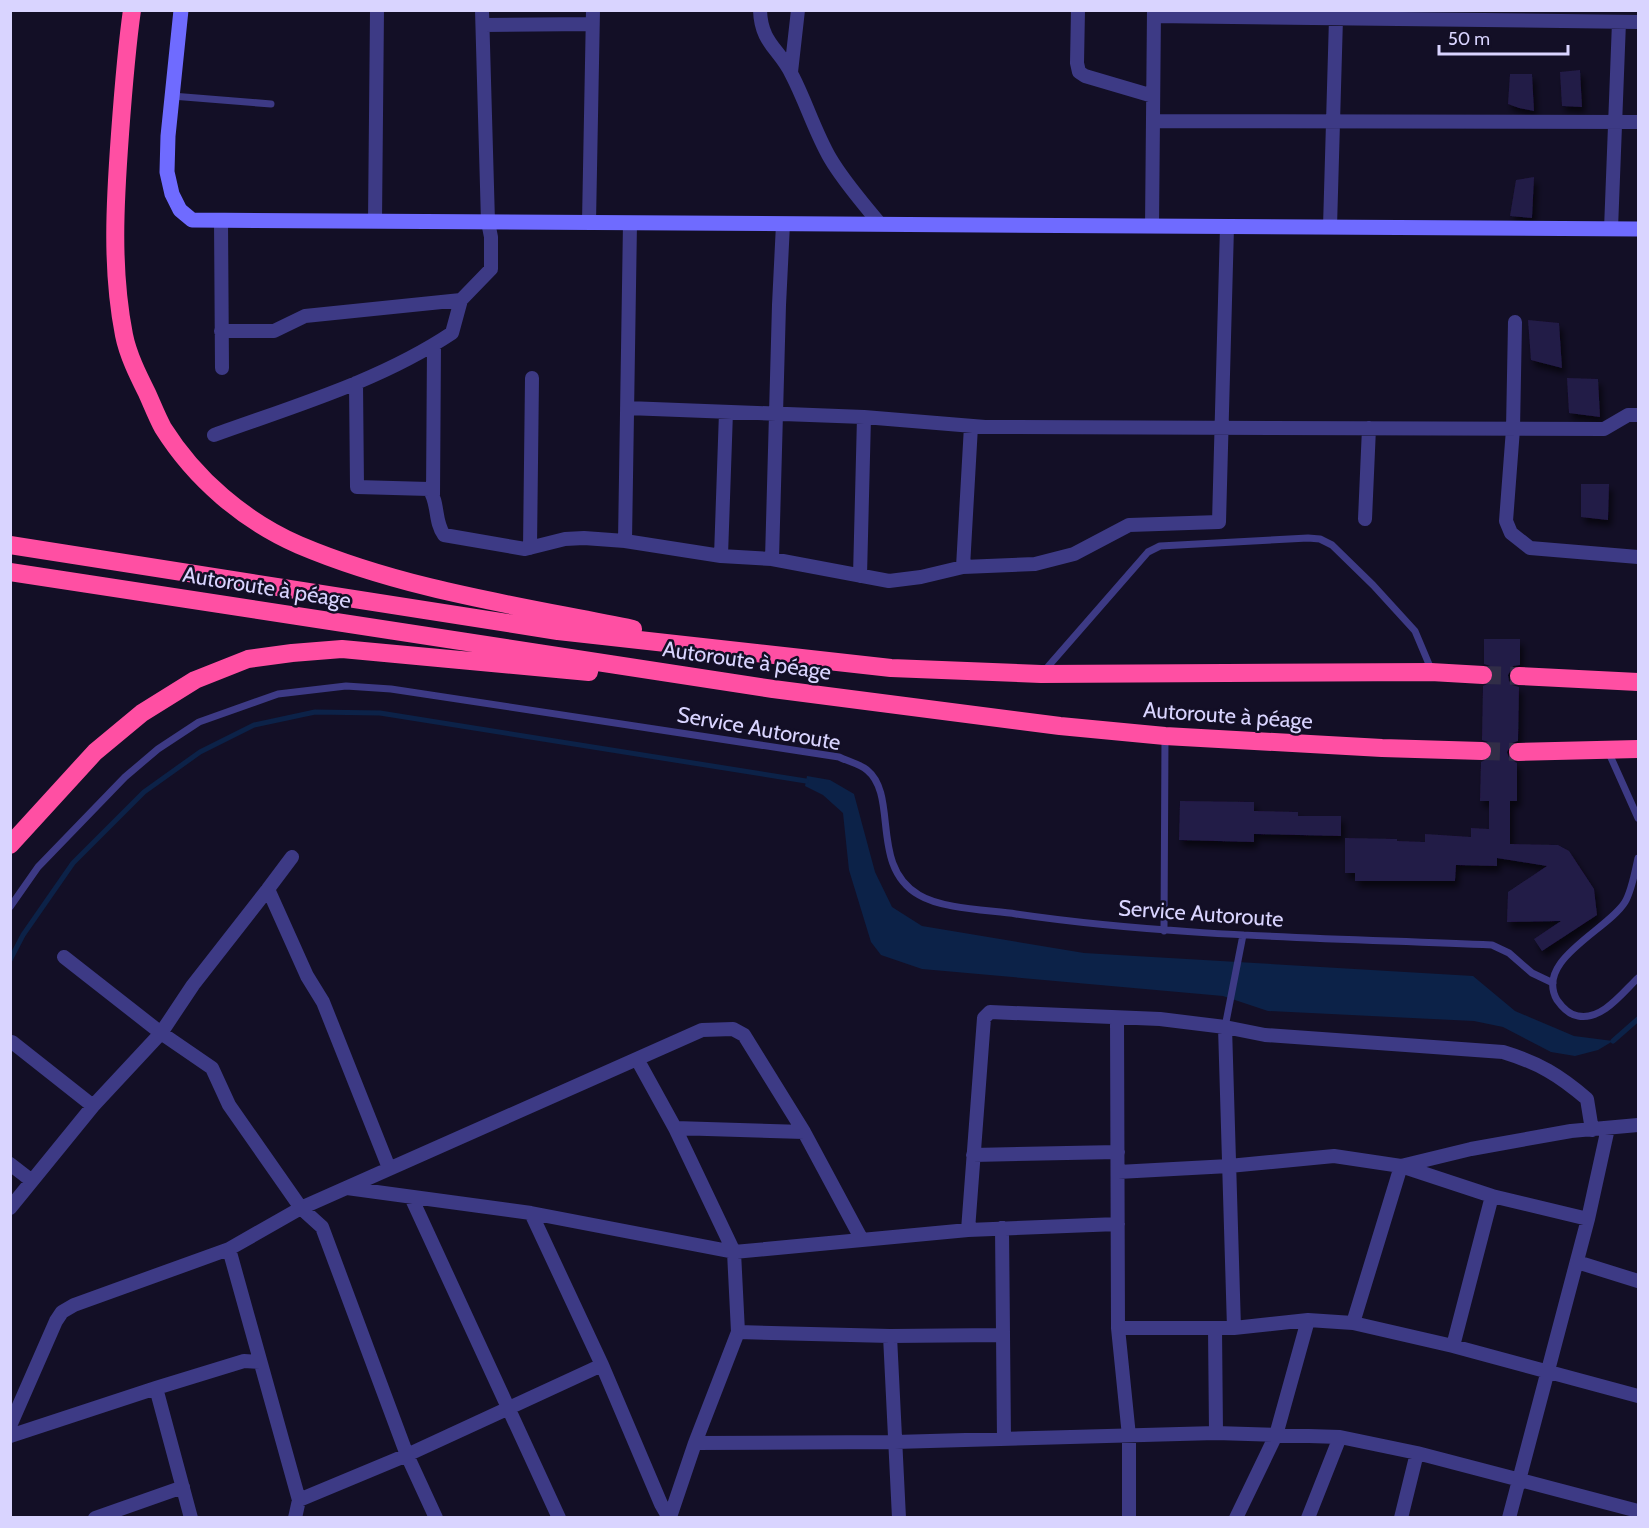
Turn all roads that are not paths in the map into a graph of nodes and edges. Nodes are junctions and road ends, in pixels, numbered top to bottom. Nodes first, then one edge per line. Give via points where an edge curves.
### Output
1 (132, 10) edge
2 (181, 10) edge
3 (377, 10) edge
4 (482, 10) edge
5 (760, 10) edge
6 (798, 10) edge
7 (1078, 10) edge
8 (1154, 13) edge
9 (1255, 14) edge
10 (592, 17) edge
11 (1336, 18) junction
12 (1619, 22) junction
13 (1638, 22) edge
14 (483, 25) junction
15 (791, 72) junction
16 (172, 96) junction
17 (1153, 96) junction
18 (271, 104) dead end
19 (1153, 121) junction
20 (1333, 121) junction
21 (1615, 122) junction
22 (1638, 122) edge
23 (221, 220) junction
24 (375, 221) junction
25 (488, 222) junction
26 (589, 222) junction
27 (630, 223) junction
28 (783, 224) junction
29 (880, 224) junction
30 (1152, 226) junction
31 (1227, 227) junction
32 (1330, 227) junction
33 (1611, 229) junction
34 (1638, 229) edge
35 (461, 300) junction
36 (1515, 322) dead end
37 (221, 331) junction
38 (434, 345) junction
39 (222, 368) dead end
40 (532, 378) dead end
41 (356, 383) junction
42 (627, 408) junction
43 (726, 412) junction
44 (776, 414) junction
45 (1638, 415) edge
46 (864, 417) junction
47 (971, 426) junction
48 (1221, 428) junction
49 (1369, 428) junction
50 (1514, 429) junction
51 (214, 435) dead end
52 (433, 495) junction
53 (1365, 519) dead end
54 (625, 541) junction
55 (10, 545) edge
56 (530, 548) junction
57 (721, 556) junction
58 (1638, 556) edge
59 (772, 560) junction
60 (963, 567) junction
61 (10, 572) edge
62 (860, 576) junction
63 (750, 652) junction
64 (1431, 672) junction
65 (1041, 674) junction
66 (1483, 675) tunnel mouth
67 (1520, 676) tunnel mouth
68 (1638, 682) edge
69 (773, 689) junction
70 (1165, 736) junction
71 (1638, 749) edge
72 (1482, 751) tunnel mouth
73 (1608, 751) junction
74 (1518, 752) tunnel mouth
75 (1638, 818) edge
76 (10, 845) edge
77 (292, 857) dead end
78 (1638, 858) edge
79 (268, 889) junction
80 (10, 907) edge
81 (1164, 930) junction
82 (1243, 935) junction
83 (64, 957) dead end
84 (1638, 978) edge
85 (1553, 983) junction
86 (1117, 1018) junction
87 (1225, 1026) junction
88 (161, 1033) junction
89 (12, 1042) dead end
90 (637, 1059) junction
91 (93, 1106) junction
92 (1638, 1125) edge
93 (675, 1128) junction
94 (1608, 1128) junction
95 (1592, 1130) junction
96 (804, 1132) junction
97 (1118, 1152) junction
98 (973, 1155) junction
99 (10, 1164) edge
100 (1229, 1166) junction
101 (1401, 1166) junction
102 (389, 1168) junction
103 (1118, 1172) junction
104 (32, 1181) junction
105 (346, 1188) junction
106 (1492, 1196) junction
107 (411, 1197) junction
108 (10, 1208) edge
109 (301, 1208) junction
110 (531, 1214) junction
111 (1588, 1219) junction
112 (1118, 1224) junction
113 (1002, 1228) junction
114 (968, 1230) junction
115 (862, 1240) junction
116 (229, 1249) junction
117 (734, 1252) junction
118 (1576, 1262) junction
119 (1638, 1281) edge
120 (1308, 1320) junction
121 (1353, 1323) junction
122 (1215, 1328) junction
123 (1234, 1328) junction
124 (1118, 1329) junction
125 (738, 1332) junction
126 (890, 1335) junction
127 (1003, 1335) junction
128 (1452, 1346) junction
129 (260, 1362) junction
130 (602, 1365) junction
131 (1548, 1372) junction
132 (156, 1388) junction
133 (1638, 1396) edge
134 (508, 1408) junction
135 (10, 1426) edge
136 (1216, 1433) junction
137 (1276, 1435) junction
138 (10, 1436) edge
139 (1129, 1436) junction
140 (1340, 1437) junction
141 (1004, 1439) junction
142 (896, 1442) junction
143 (695, 1443) junction
144 (1416, 1453) junction
145 (407, 1455) junction
146 (1519, 1480) junction
147 (183, 1487) junction
148 (299, 1500) junction
149 (1638, 1511) edge
150 (669, 1517) edge
151 (95, 1518) edge
152 (191, 1518) edge
153 (295, 1518) edge
154 (436, 1518) edge
155 (559, 1518) edge
156 (899, 1518) edge
157 (1129, 1518) edge
158 (1236, 1518) edge
159 (1308, 1518) edge
160 (1401, 1518) edge
161 (1509, 1518) edge

1 - 63 highway via 115,202 116,280 125,338 139,378 163,427 195,470 231,505 262,526 298,545 369,570 438,590
2 - 16 street
3 - 24 street
4 - 14 street
5 - 15 street via 761,26
6 - 15 street
7 - 17 street via 1079,72
8 - 9 street
8 - 17 street
9 - 11 street
10 - 14 street
10 - 26 street
11 - 12 street
11 - 20 street
12 - 13 street
12 - 21 street
14 - 25 street
15 - 29 street via 830,157
16 - 18 lane
16 - 23 street via 167,172 172,194 180,210 192,220
17 - 19 street
19 - 20 street
19 - 30 street
20 - 21 street
20 - 32 street
21 - 22 street
21 - 33 street
23 - 24 street
23 - 37 street
24 - 25 street
25 - 26 street
25 - 35 street via 491,269
26 - 27 street
27 - 28 street
27 - 42 street
28 - 29 street
28 - 44 street
29 - 30 street
30 - 31 street
31 - 32 street
31 - 48 street
32 - 33 street
33 - 34 street
35 - 37 street via 305,316 274,331
35 - 38 street via 452,333
36 - 50 street
37 - 39 street
38 - 41 street
38 - 52 street
40 - 56 street
41 - 51 street
41 - 52 street via 357,486 421,488 429,489
42 - 43 street
42 - 54 street
43 - 44 street
43 - 57 street
44 - 46 street
44 - 59 street
45 - 50 street via 1628,415 1604,429
46 - 47 street
46 - 62 street
47 - 48 street
47 - 60 street
48 - 49 street
48 - 60 street via 1219,522 1129,525 1074,554 1035,564
49 - 50 street
49 - 53 street
50 - 58 street via 1506,521 1511,533 1530,548
52 - 56 street via 438,528 444,535
54 - 56 street via 584,538
54 - 57 street
55 - 63 highway via 558,631
57 - 59 street
59 - 62 street
60 - 62 street via 889,581
61 - 69 highway, Autoroute à péage
63 - 65 highway via 891,669
64 - 65 highway
64 - 65 lane via 1415,631 1373,585 1332,545 1308,538 1160,546 1148,552
64 - 66 highway
67 - 68 highway
69 - 70 highway, Autoroute à péage
69 - 76 highway via 342,649 248,659 195,680 142,713 95,752
70 - 72 highway, Autoroute à péage
70 - 81 lane
71 - 73 highway
73 - 74 highway
73 - 75 lane
77 - 79 street
78 - 85 lane via 1626,901 1560,962
79 - 88 street
79 - 102 street via 307,976 323,1002
80 - 81 lane, Service Autoroute via 38,867 125,777 199,722 278,694 346,686 391,689 839,757 867,770 877,782 893,865 897,876 918,895 933,902 966,907
81 - 82 lane, Service Autoroute
82 - 85 lane, Service Autoroute via 1492,945
82 - 87 lane
83 - 88 street
84 - 85 lane via 1599,1013 1590,1016 1565,1010 1556,998
86 - 87 street
86 - 97 street
86 - 98 street via 986,1014
87 - 95 street via 1264,1035 1503,1052 1558,1075 1587,1099
87 - 100 street
88 - 91 street
88 - 109 street via 212,1068 229,1105
89 - 91 street
90 - 93 street
90 - 96 street via 702,1030 733,1029 744,1035
90 - 102 street
91 - 104 street
92 - 94 street
93 - 96 street
93 - 117 street
94 - 95 street
94 - 111 street
95 - 101 street via 1472,1149
96 - 115 street
97 - 98 street
97 - 103 street
98 - 114 street
99 - 104 street
100 - 101 street via 1334,1156
100 - 103 street
100 - 123 street
101 - 106 street
101 - 121 street
102 - 105 street
103 - 112 street
104 - 108 street
105 - 107 street
105 - 109 street
106 - 111 street
106 - 128 street
107 - 110 street
107 - 134 street
109 - 116 street
109 - 145 street via 321,1227
110 - 117 street
110 - 130 street
111 - 118 street
112 - 113 street
112 - 124 street
113 - 114 street
113 - 127 street
114 - 115 street
115 - 117 street
116 - 129 street
116 - 135 street via 62,1312
117 - 125 street
118 - 119 street
118 - 131 street
120 - 121 street
120 - 123 street
120 - 137 street
121 - 128 street
122 - 123 street
122 - 124 street
122 - 136 street
124 - 139 street
125 - 126 street
125 - 143 street
126 - 127 street
126 - 142 street
127 - 141 street
128 - 131 street
129 - 132 street via 244,1361
129 - 148 street
130 - 134 street
130 - 150 street
131 - 133 street
131 - 146 street
132 - 138 street
132 - 147 street
134 - 145 street
134 - 155 street
136 - 137 street
136 - 139 street
137 - 140 street
137 - 158 street
139 - 141 street
139 - 157 street
140 - 144 street
140 - 159 street
141 - 142 street
142 - 143 street
142 - 156 street
143 - 150 street
144 - 146 street
144 - 160 street
145 - 148 street
145 - 154 street
146 - 149 street
146 - 161 street
147 - 151 street
147 - 152 street
148 - 153 street

